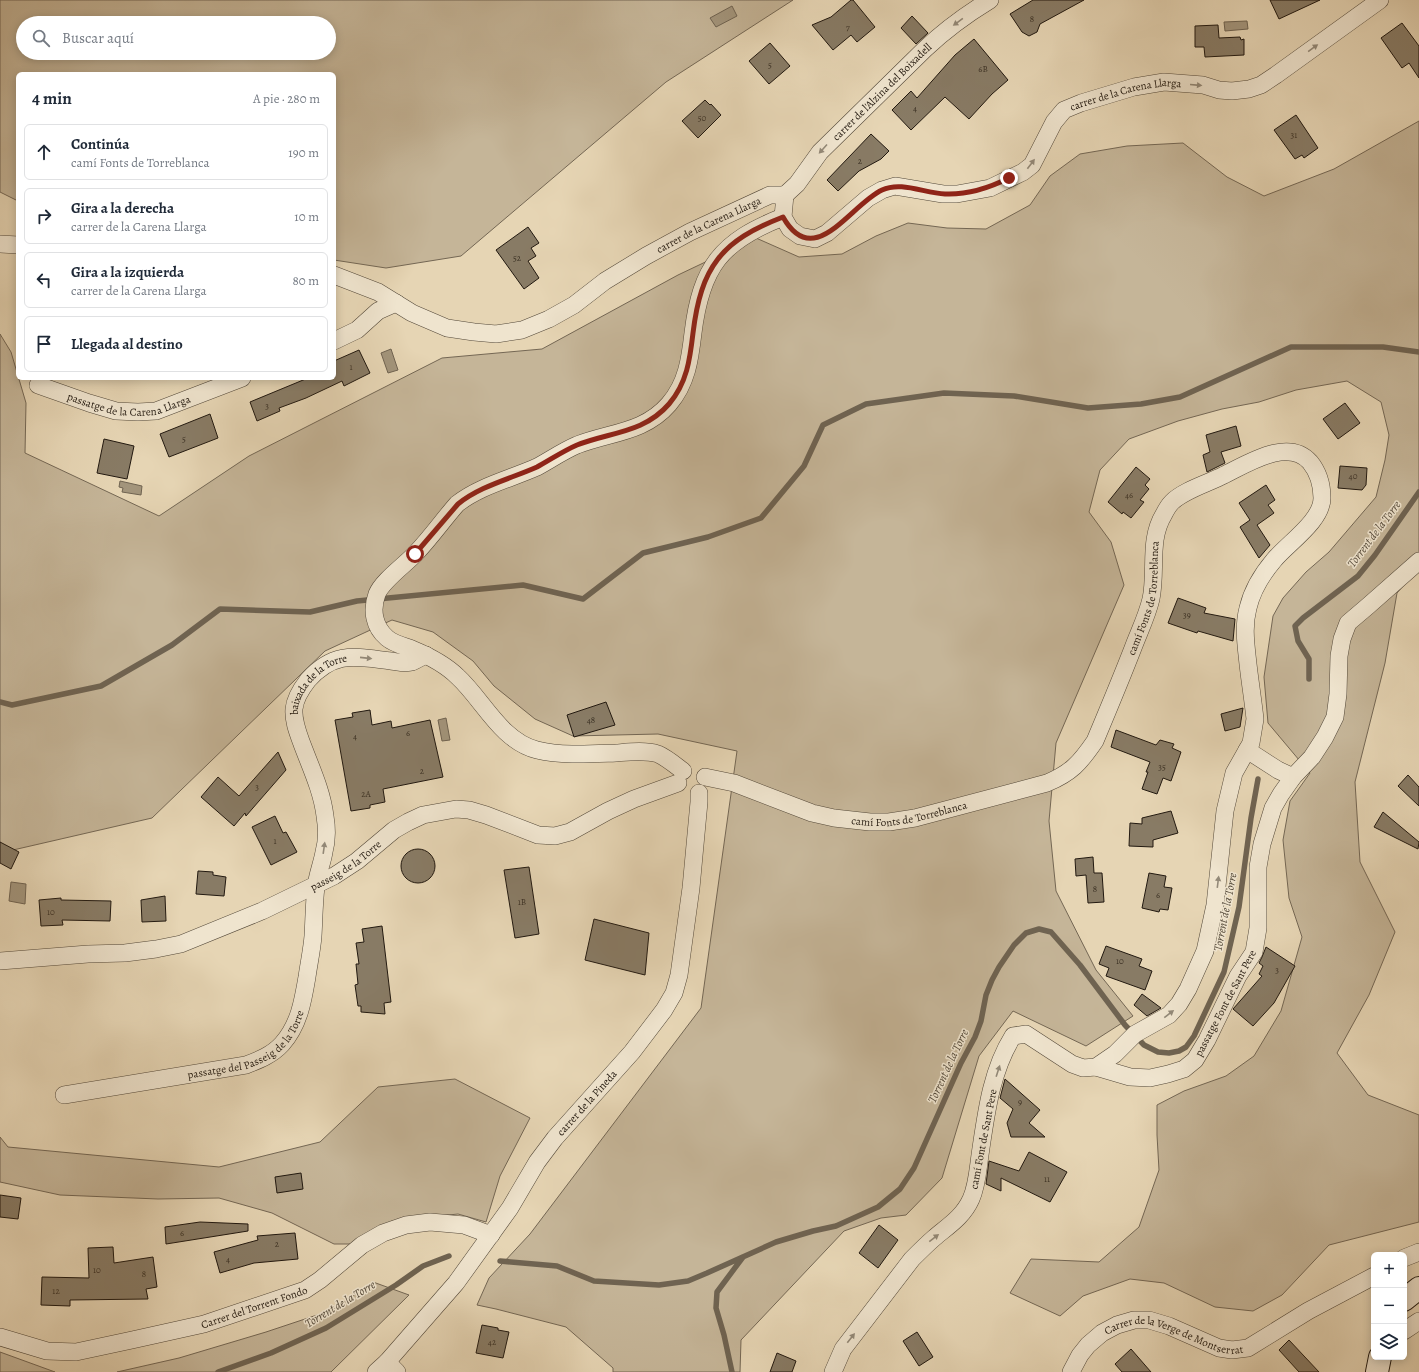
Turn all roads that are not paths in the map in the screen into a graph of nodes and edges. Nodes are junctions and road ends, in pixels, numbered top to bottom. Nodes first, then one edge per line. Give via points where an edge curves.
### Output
1 (990, 0) edge
2 (1380, 0) edge
3 (785, 195) junction
4 (783, 217) junction
5 (0, 244) edge
6 (16, 245) edge
7 (336, 276) edge
8 (396, 303) junction
9 (336, 340) edge
10 (237, 380) edge
11 (38, 385) dead end
12 (1419, 561) edge
13 (426, 654) junction
14 (1247, 750) junction
15 (680, 777) junction
16 (1293, 778) junction
17 (702, 785) junction
18 (316, 886) junction
19 (0, 961) edge
20 (1096, 1067) junction
21 (64, 1095) dead end
22 (491, 1235) junction
23 (1419, 1252) edge
24 (1407, 1257) edge
25 (1371, 1278) edge
26 (1419, 1288) edge
27 (1407, 1298) edge
28 (1419, 1321) edge
29 (1407, 1329) edge
30 (0, 1337) edge
31 (1379, 1360) edge
32 (387, 1369) edge
33 (833, 1372) edge
34 (1071, 1372) edge
35 (1377, 1372) edge

1 -> 3 street, carrer de l'Alzina del Boixadell via 958,21 925,49 820,152 797,184
4 -> 2 street, carrer de la Carena Llarga via 790,229 800,236 815,239 827,233 868,198 895,186 943,194 990,188 1032,165 1054,122 1064,110 1134,87 1164,82 1232,91 1262,85
3 - 4 street
3 - 8 street, carrer de la Carena Llarga via 770,195 690,232 605,281 574,305 522,330 496,334 447,328
4 - 13 street via 747,233 725,250 714,264 699,295 687,372 681,388 658,414 633,429 576,445 538,466 465,498 415,554 382,585 374,604 376,625 387,638
5 - 6 street
7 - 8 street, carrer de la Carena Llarga via 378,292
8 - 9 street via 378,311 356,330
10 - 11 street, passatge de la Carena Llarga via 156,411 138,412 116,411
12 - 16 street via 1348,623 1339,656 1335,717 1312,757
13 - 15 street via 459,677 506,732 535,750 569,754 626,751 656,754 665,758
18 -> 13 street, baixada de la Torre via 324,851 325,816 294,718 298,694 321,668 345,657 411,662
14 - 16 street
14 - 17 street, camí Fonts de Torreblanca via 1255,719 1245,636 1248,607 1264,573 1313,520 1320,510 1322,500 1320,479 1307,459 1297,453 1277,452 1264,456 1172,502 1158,525 1153,551 1151,598 1145,617 1095,741 1076,766 1063,776 1040,785 915,818 889,822 834,818 734,783
20 -> 14 street via 1122,1048 1135,1034 1169,1015 1180,1004 1188,989 1205,951 1215,905 1225,811 1234,773
15 - 17 street via 691,768 695,768 700,770
15 - 17 street via 680,787 686,794 690,795
15 - 18 street, passeig de la Torre via 570,832 555,836 538,836 469,810 456,809 423,815 394,830 356,861
16 - 20 street, passatge Font de Sant Pere via 1273,808 1259,854 1258,928 1254,952 1238,976 1195,1060 1184,1069 1150,1078 1130,1076
17 - 22 street, carrer de la Pineda via 691,888 679,976 674,993 632,1052 555,1138
18 - 19 street, passeig de la Torre via 181,944 125,953
18 - 21 street, passatge del Passeig de la Torre via 313,937 302,1004 298,1019 282,1045 270,1054 246,1065
33 -> 20 street, camí Font de Sant Pere via 843,1349 912,1259 959,1218 972,1199 992,1088 1006,1048 1014,1036 1026,1034 1072,1064 1083,1068
22 - 30 street, Carrer del Torrent Fondo via 464,1225 430,1222 406,1225 383,1233 362,1245 305,1290 204,1324 76,1352 47,1351
22 - 32 street, carrer de la Pineda
23 - 24 street
25 - 34 street, Carrer de la Verge de Montserrat via 1308,1311 1248,1348 1219,1348 1149,1320 1134,1320 1117,1325 1088,1345
26 - 27 street
28 - 29 street
31 - 35 street

